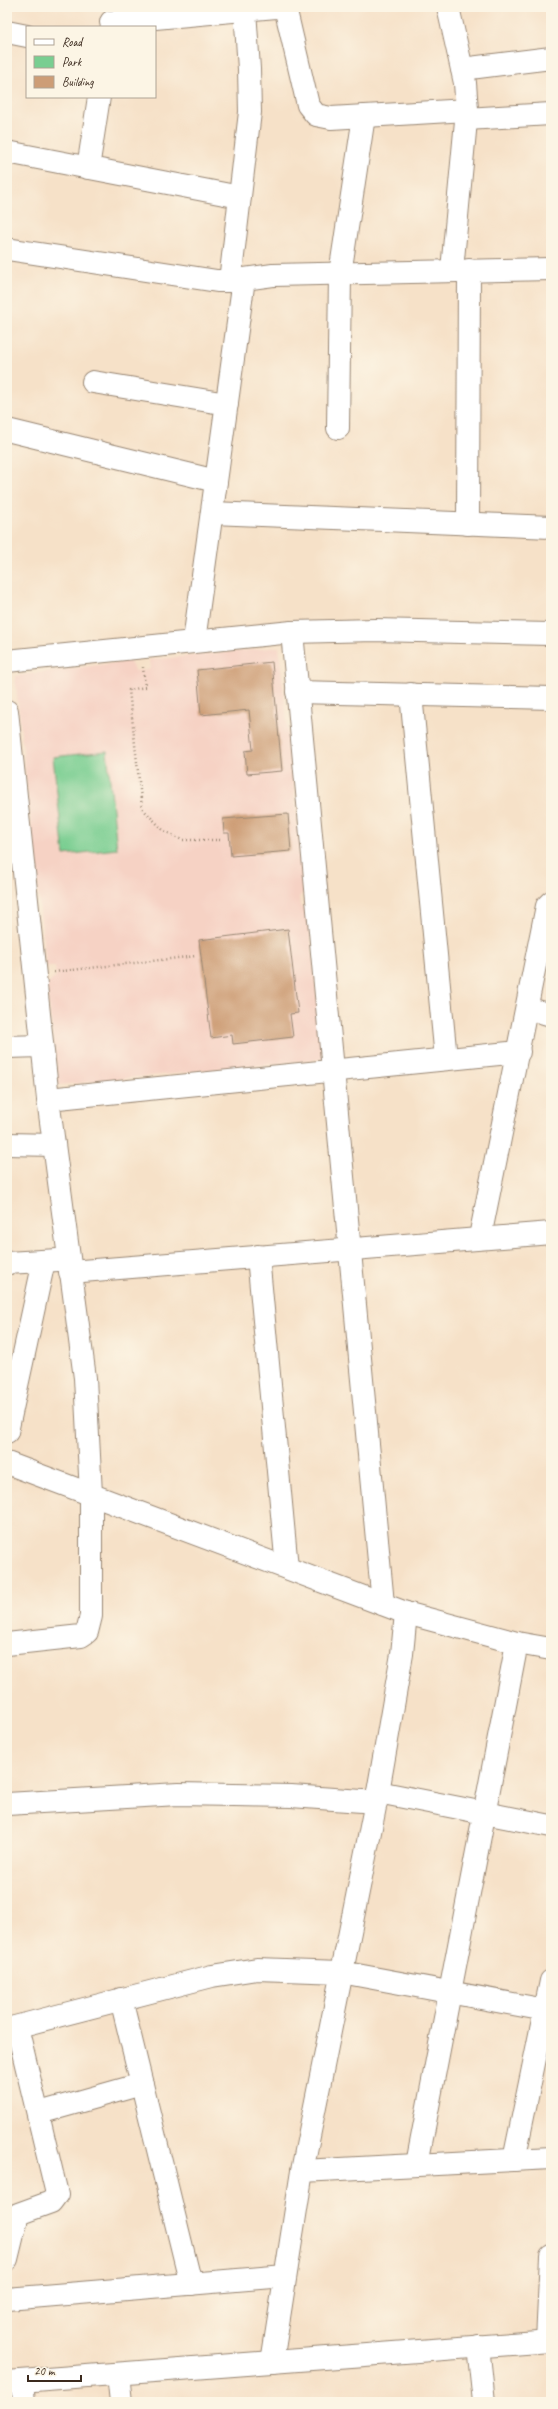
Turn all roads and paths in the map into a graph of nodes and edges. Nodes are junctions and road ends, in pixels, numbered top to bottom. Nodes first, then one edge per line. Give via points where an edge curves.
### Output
1 (276, 7) edge
2 (285, 7) edge
3 (448, 7) edge
4 (245, 10) junction
5 (111, 19) edge
6 (7, 32) edge
7 (26, 36) edge
8 (551, 58) edge
9 (462, 69) junction
10 (99, 98) edge
11 (467, 114) junction
12 (551, 114) edge
13 (364, 116) junction
14 (7, 152) edge
15 (88, 168) junction
16 (240, 197) junction
17 (7, 249) edge
18 (551, 264) edge
19 (551, 269) edge
20 (460, 270) junction
21 (340, 274) junction
22 (237, 280) junction
23 (93, 382) dead end
24 (227, 404) junction
25 (338, 428) dead end
26 (7, 430) edge
27 (216, 481) junction
28 (212, 513) junction
29 (468, 524) junction
30 (551, 527) edge
31 (292, 632) junction
32 (551, 634) edge
33 (194, 641) junction
34 (7, 661) edge
35 (145, 687) dead end
36 (297, 692) junction
37 (411, 694) junction
38 (551, 698) edge
39 (7, 711) edge
40 (221, 840) dead end
41 (15, 862) edge
42 (551, 902) edge
43 (196, 956) dead end
44 (34, 974) junction
45 (527, 1008) junction
46 (551, 1015) edge
47 (42, 1046) junction
48 (7, 1047) edge
49 (519, 1052) junction
50 (446, 1059) junction
51 (333, 1071) junction
52 (48, 1099) junction
53 (7, 1144) edge
54 (54, 1145) junction
55 (551, 1233) edge
56 (480, 1237) junction
57 (349, 1248) junction
58 (258, 1256) junction
59 (44, 1261) junction
60 (7, 1263) edge
61 (70, 1266) junction
62 (11, 1390) edge
63 (7, 1432) edge
64 (7, 1463) edge
65 (91, 1494) junction
66 (287, 1568) junction
67 (383, 1604) junction
68 (406, 1613) junction
69 (517, 1643) junction
70 (7, 1644) edge
71 (551, 1649) edge
72 (377, 1797) junction
73 (7, 1804) edge
74 (485, 1813) junction
75 (551, 1826) edge
76 (342, 1972) junction
77 (551, 1981) edge
78 (450, 1992) junction
79 (121, 1999) junction
80 (548, 2010) edge
81 (12, 2028) edge
82 (142, 2084) junction
83 (39, 2113) junction
84 (551, 2158) edge
85 (514, 2160) junction
86 (417, 2164) junction
87 (302, 2171) junction
88 (551, 2256) edge
89 (7, 2259) edge
90 (285, 2276) junction
91 (191, 2284) junction
92 (7, 2299) edge
93 (549, 2341) edge
94 (478, 2346) junction
95 (272, 2362) junction
96 (118, 2374) junction
97 (18, 2388) edge
98 (121, 2402) edge
99 (484, 2402) edge

1 - 4 street
2 - 13 street via 311,111 322,118
3 - 9 street
4 - 5 street
4 - 16 street via 250,112
6 - 7 street
8 - 9 street
9 - 11 street
10 - 15 street
11 - 12 street
11 - 13 street
11 - 20 street
13 - 21 street
14 - 15 street
15 - 16 street
16 - 22 street
17 - 22 street via 202,280
18 - 19 street
19 - 20 street
20 - 21 street
20 - 29 street
21 - 22 street via 273,275
21 - 25 street
22 - 24 street
23 - 24 street
24 - 27 street
26 - 27 street
27 - 28 street
28 - 29 street
28 - 33 street
29 - 30 street
31 - 32 street via 375,630
31 - 33 street
31 - 36 street
33 - 34 street
35 - 40 path via 129,690 142,808 163,830 182,840
36 - 37 street
36 - 51 street
37 - 38 street
37 - 50 street
39 - 41 street
41 - 44 street
42 - 45 street via 547,906
43 - 44 path
44 - 47 street
45 - 46 street
45 - 49 street
47 - 48 street
47 - 52 street
49 - 50 street
49 - 56 street
50 - 51 street
51 - 52 street
51 - 57 street
52 - 54 street
53 - 54 street
54 - 61 street
55 - 56 street
56 - 57 street
57 - 58 street
57 - 67 street
58 - 61 street
58 - 66 street
59 - 60 street
59 - 61 street
59 - 62 street
61 - 65 street via 85,1378
62 - 63 street
64 - 65 street
65 - 66 street
65 - 70 street via 92,1616 87,1632 72,1638
66 - 67 street
67 - 68 street
68 - 69 street
68 - 72 street via 402,1654
69 - 71 street
69 - 74 street
72 - 73 street via 178,1794
72 - 74 street
72 - 76 street
74 - 75 street
74 - 78 street
76 - 78 street
76 - 79 street via 277,1968 234,1971
76 - 87 street
77 - 80 street
78 - 80 street
78 - 86 street
79 - 81 street
79 - 82 street
80 - 85 street
81 - 83 street
82 - 83 street
82 - 91 street
83 - 89 street via 57,2194 51,2202 18,2214
84 - 85 street
85 - 86 street
86 - 87 street
87 - 90 street
88 - 93 street
90 - 91 street
90 - 95 street
91 - 92 street
93 - 94 street
94 - 95 street
94 - 99 street
95 - 96 street
96 - 97 street
96 - 98 street

